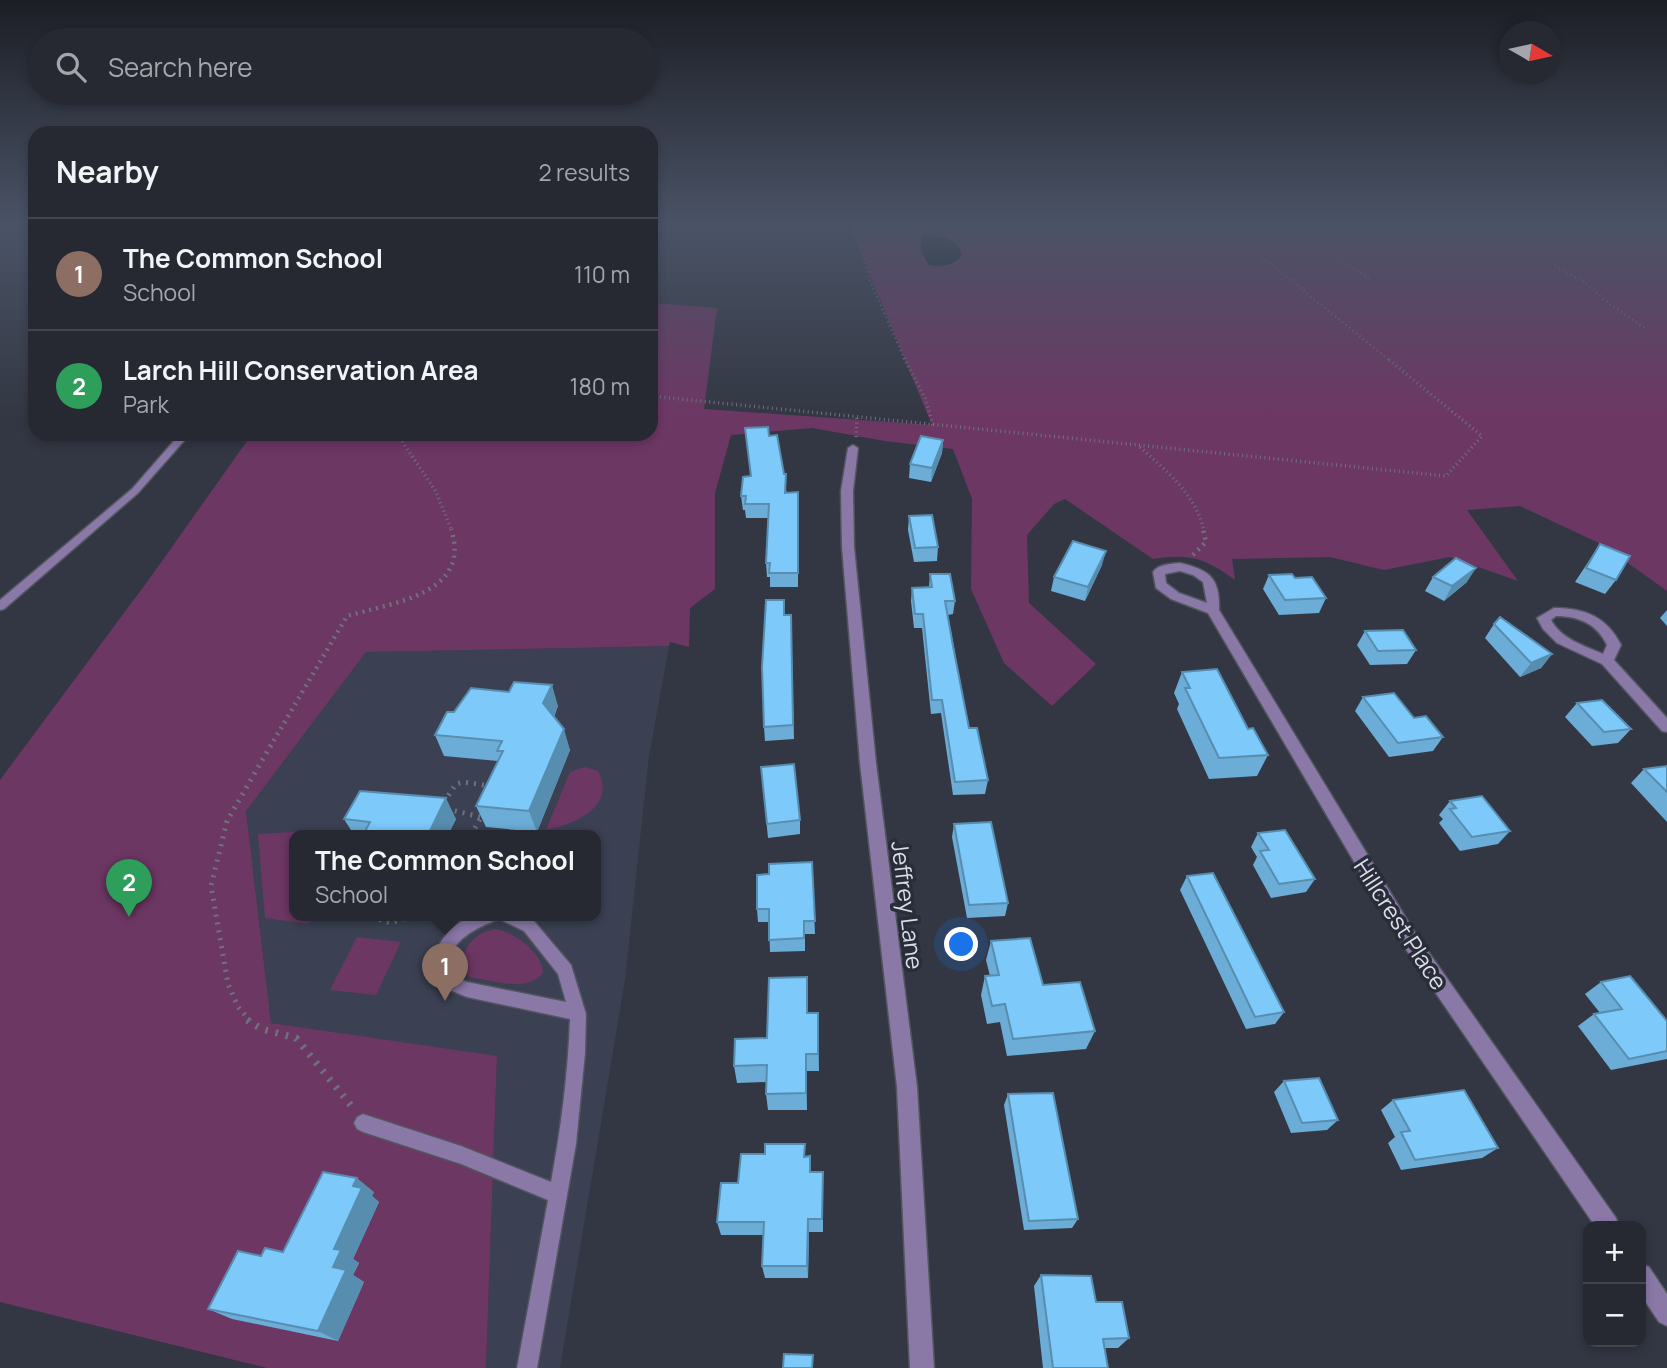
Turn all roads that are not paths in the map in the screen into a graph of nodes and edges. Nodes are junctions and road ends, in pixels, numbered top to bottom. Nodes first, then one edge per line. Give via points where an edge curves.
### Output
1 (179, 441) edge
2 (853, 448) dead end
3 (0, 606) edge
4 (1213, 610) junction
5 (1607, 661) junction
6 (1667, 727) edge
7 (480, 921) edge
8 (519, 921) edge
9 (578, 1014) junction
10 (363, 1123) road end
11 (556, 1194) junction
12 (1605, 1221) edge
13 (1646, 1282) edge
14 (1667, 1314) edge
15 (527, 1368) edge
16 (922, 1368) edge

1 - 3 lane via 135,491
2 - 16 street, Jeffrey Lane via 847,491 848,547 868,763 907,1087
4 - 4 street, Hillcrest Place via 1213,586 1199,573 1186,568 1163,569 1158,576 1160,585 1175,596
4 - 12 street, Hillcrest Place via 1409,939
5 - 5 street via 1558,637 1546,625 1545,615 1570,612 1599,623 1614,645
5 - 6 street
7 - 9 lane via 449,942 442,962 446,981 462,989 552,1004
8 - 9 lane via 529,926 565,970
9 - 11 lane via 567,1143
10 - 11 lane via 464,1154
11 - 15 lane
13 - 14 street

